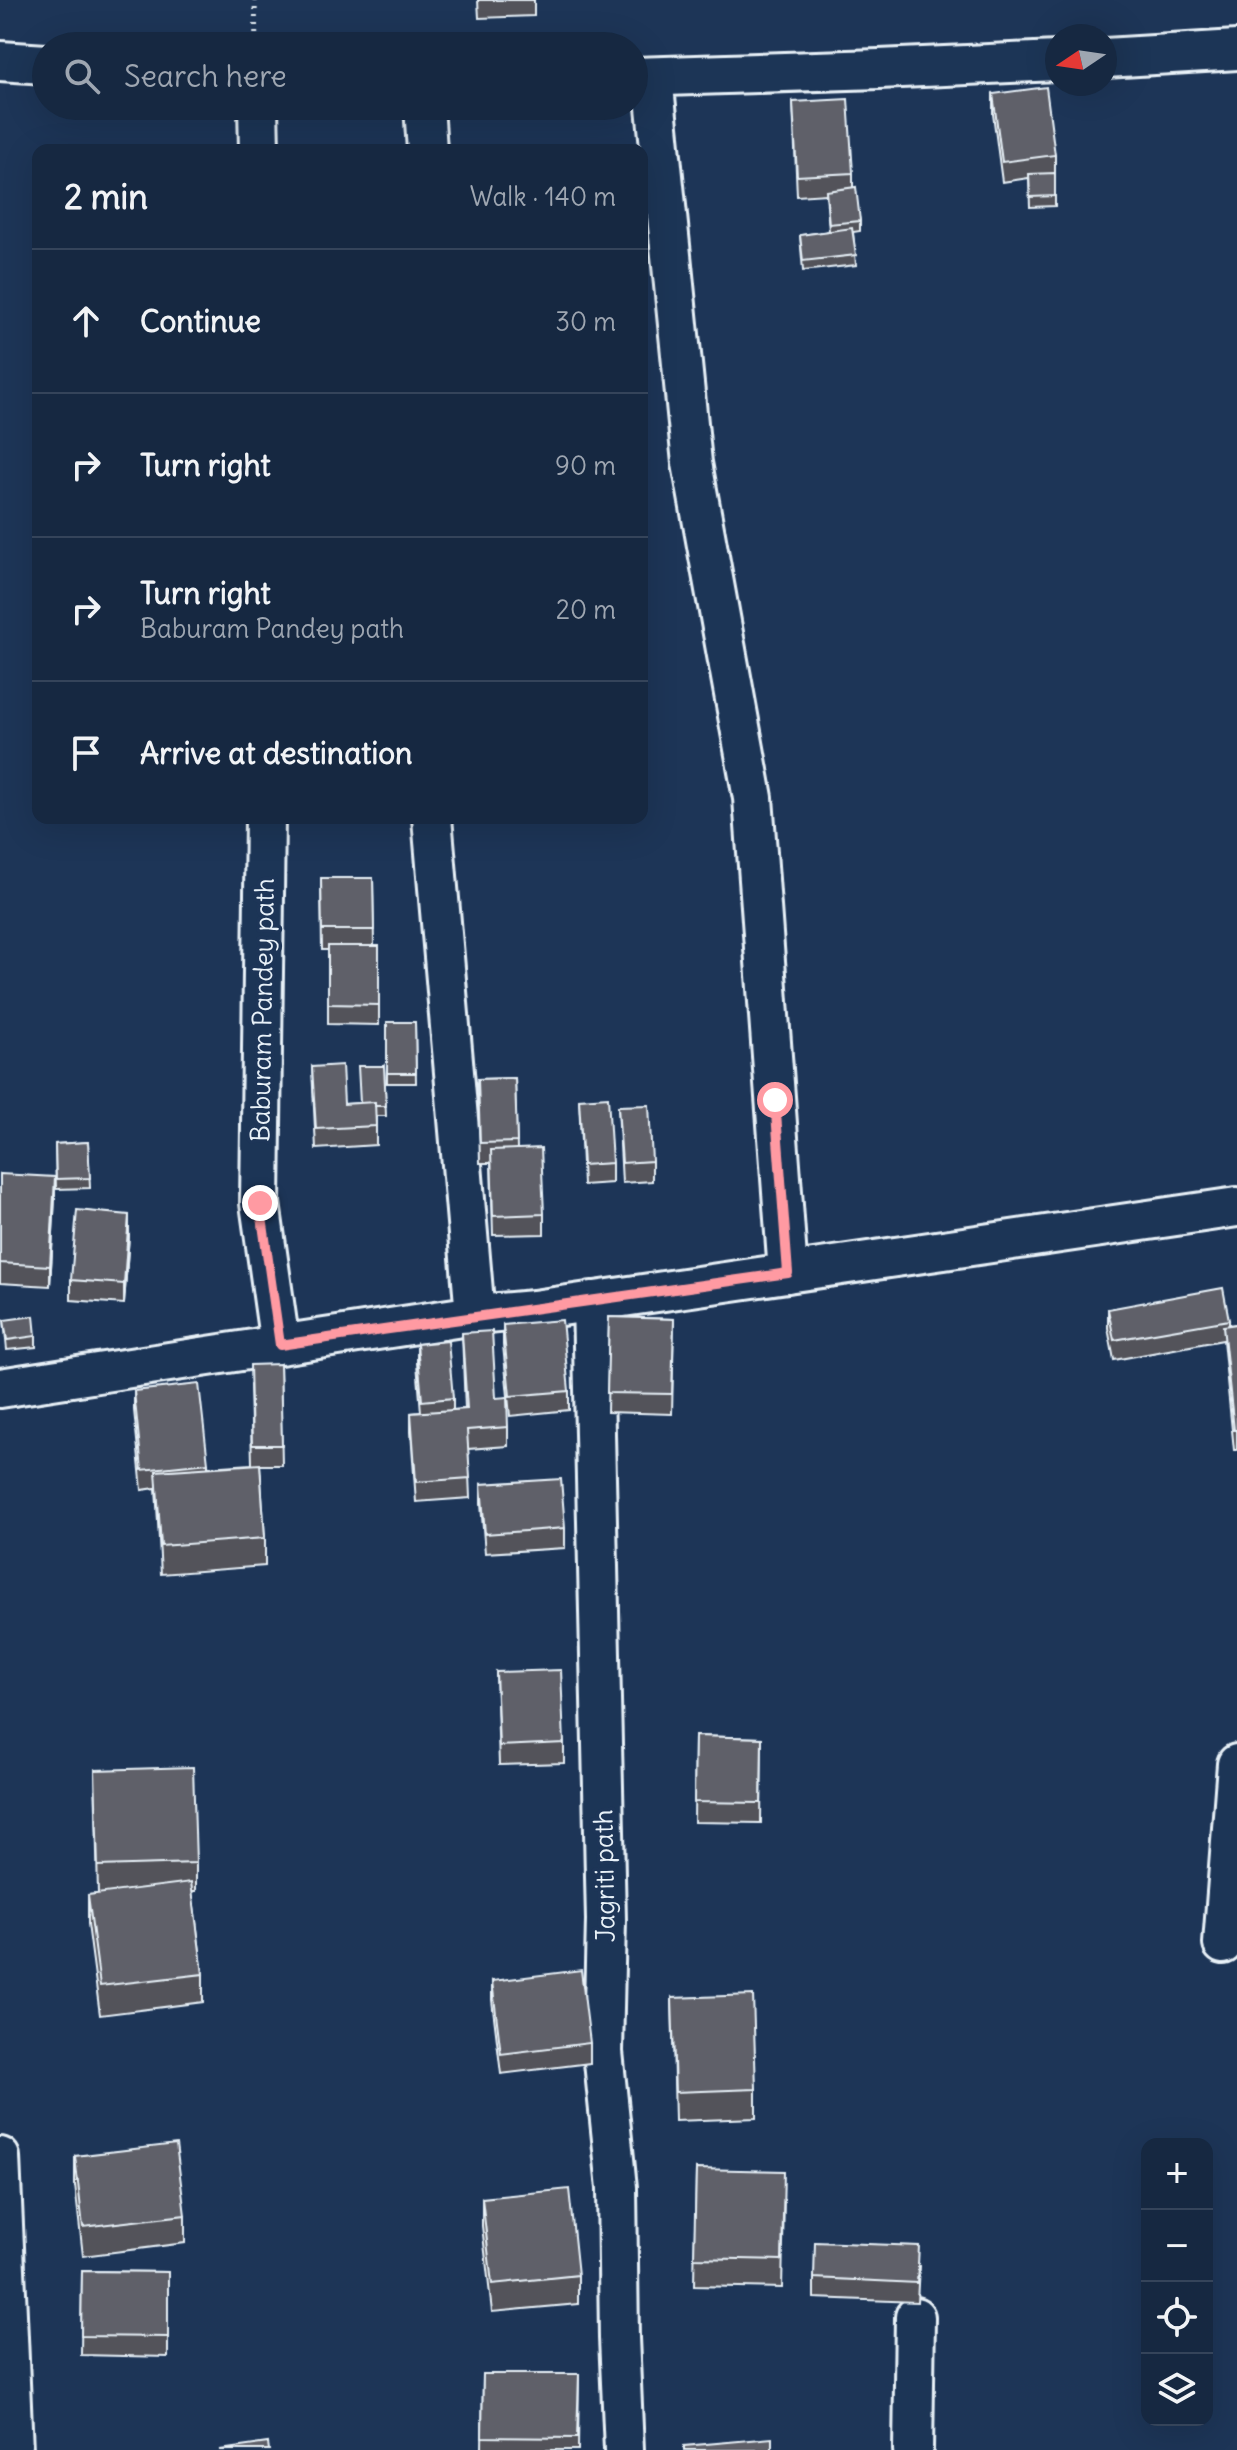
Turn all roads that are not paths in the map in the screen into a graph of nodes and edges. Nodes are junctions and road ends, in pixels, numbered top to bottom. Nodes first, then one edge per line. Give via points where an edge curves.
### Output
1 (1237, 50) edge
2 (1117, 57) edge
3 (0, 61) edge
4 (1045, 61) edge
5 (32, 63) edge
6 (648, 77) edge
7 (648, 116) edge
8 (258, 120) edge
9 (425, 120) edge
10 (259, 144) edge
11 (427, 144) edge
12 (265, 824) edge
13 (433, 824) edge
14 (1237, 1207) edge
15 (788, 1273) junction
16 (592, 1301) junction
17 (475, 1315) junction
18 (280, 1345) junction
19 (0, 1388) edge
20 (1237, 1764) edge
21 (1223, 1944) dead end
22 (0, 2157) edge
23 (915, 2317) dead end
24 (13, 2450) edge
25 (624, 2450) edge
26 (913, 2450) edge

1 - 2 street
3 - 5 street
4 - 6 street
7 - 15 street via 692,463 753,798
8 - 10 street
9 - 11 street
12 - 18 street, Baburam Pandey path via 260,1203
13 - 17 street
14 - 15 street
15 - 16 street
16 - 17 street
16 - 25 street, Jagriti path via 606,1920 603,2052 617,2188
17 - 18 street
18 - 19 street
20 - 21 street
22 - 24 street
23 - 26 street

